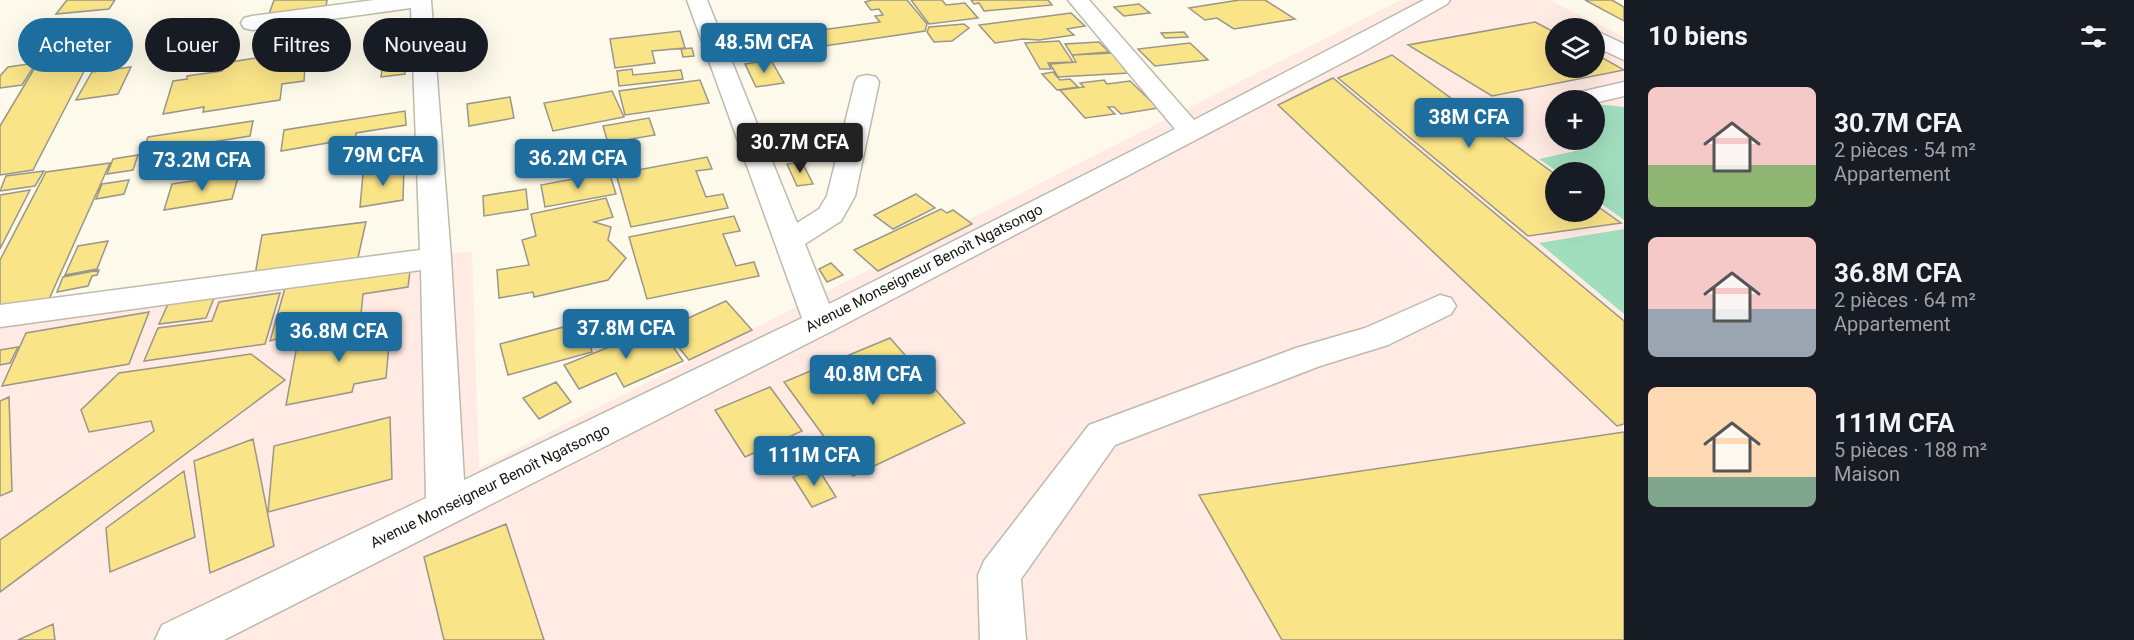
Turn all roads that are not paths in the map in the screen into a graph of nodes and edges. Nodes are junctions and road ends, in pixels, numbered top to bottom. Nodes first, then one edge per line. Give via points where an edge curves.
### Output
1 (421, 0) edge
2 (697, 0) edge
3 (1078, 0) edge
4 (1440, 0) edge
5 (289, 18) edge
6 (1605, 43) edge
7 (1624, 53) edge
8 (867, 82) dead end
9 (1624, 89) edge
10 (1605, 93) edge
11 (1191, 131) junction
12 (789, 241) junction
13 (436, 258) junction
14 (1440, 306) dead end
15 (0, 316) edge
16 (820, 323) junction
17 (446, 507) junction
18 (178, 640) edge
19 (1003, 640) edge

1 - 5 street
1 - 13 street
2 - 12 street
3 - 11 street
4 - 11 street, Avenue Monseigneur Benoît Ngatsongo
6 - 7 street
8 - 12 street via 841,196 831,215
9 - 10 street
11 - 16 street, Avenue Monseigneur Benoît Ngatsongo
12 - 16 street
13 - 15 street
13 - 17 street
14 - 19 street via 1376,337 1308,357 1102,435 999,575
16 - 17 street, Avenue Monseigneur Benoît Ngatsongo
17 - 18 street, Avenue Monseigneur Benoît Ngatsongo

